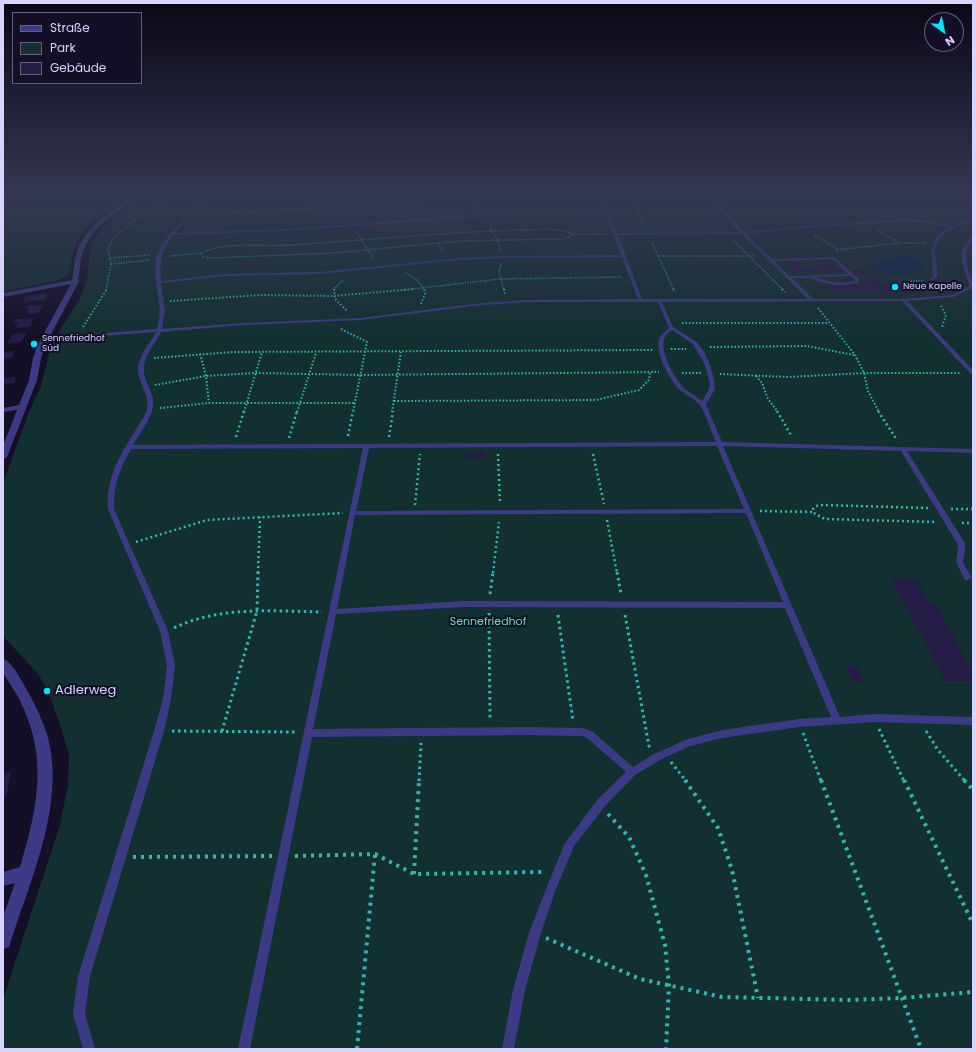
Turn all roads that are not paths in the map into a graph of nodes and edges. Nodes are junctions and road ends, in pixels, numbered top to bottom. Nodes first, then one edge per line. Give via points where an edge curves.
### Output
1 (84, 244) edge
2 (164, 244) edge
3 (620, 244) edge
4 (754, 244) edge
5 (934, 244) edge
6 (967, 244) edge
7 (624, 256) junction
8 (770, 260) junction
9 (852, 275) junction
10 (811, 276) junction
11 (787, 277) junction
12 (932, 279) dead end
13 (76, 281) junction
14 (160, 282) junction
15 (973, 287) edge
16 (3, 295) edge
17 (640, 300) junction
18 (659, 300) junction
19 (812, 300) junction
20 (902, 300) junction
21 (670, 326) junction
22 (159, 330) junction
23 (44, 339) junction
24 (973, 372) edge
25 (704, 405) junction
26 (22, 408) junction
27 (3, 410) edge
28 (720, 444) junction
29 (129, 446) junction
30 (366, 446) junction
31 (903, 449) junction
32 (973, 451) edge
33 (3, 457) edge
34 (749, 511) junction
35 (352, 513) junction
36 (968, 578) dead end
37 (789, 605) junction
38 (332, 612) junction
39 (3, 663) edge
40 (837, 720) junction
41 (973, 721) edge
42 (308, 733) junction
43 (632, 772) junction
44 (25, 873) junction
45 (3, 879) edge
46 (3, 941) edge
47 (89, 1049) edge
48 (244, 1049) edge
49 (508, 1049) edge

1 - 13 street via 80,251
2 - 14 lane via 157,270
3 - 7 lane
4 - 8 lane
5 - 12 lane via 936,274
6 - 15 lane via 962,255
7 - 14 lane via 455,259 319,273 225,275
7 - 17 lane
8 - 9 lane via 834,258
8 - 11 lane
9 - 10 lane
9 - 10 lane via 857,279 856,282 840,284
10 - 11 lane
11 - 19 lane
13 - 16 street
13 - 23 street
14 - 22 lane via 163,302
15 - 20 lane via 953,296
17 - 18 lane
17 - 22 lane via 509,302 360,319
18 - 19 lane
18 - 21 lane
19 - 20 lane
20 - 24 lane
21 - 25 lane via 660,343 661,350 679,386
21 - 25 lane via 688,337 698,348 710,373 712,390 705,397
22 - 23 lane
22 - 29 lane via 141,367 141,376 150,396 151,409
23 - 26 street
25 - 28 lane
26 - 27 street
26 - 33 street
28 - 30 lane
28 - 31 lane
28 - 34 lane
29 - 30 lane
29 - 47 lane via 114,479 111,509 164,631 171,665 167,700 159,731 84,976 79,1014
30 - 35 lane
31 - 32 lane
31 - 36 lane via 961,543 959,560
34 - 35 lane
34 - 37 lane
35 - 38 lane
37 - 38 lane via 464,604
37 - 40 lane
38 - 42 lane
39 - 44 street via 29,704 44,752 45,783 41,810
40 - 41 lane via 874,718
40 - 43 lane via 722,734 688,743
42 - 43 lane via 574,731 590,735
42 - 48 lane
43 - 49 lane via 570,843 535,933 519,990
44 - 45 street
44 - 46 street

